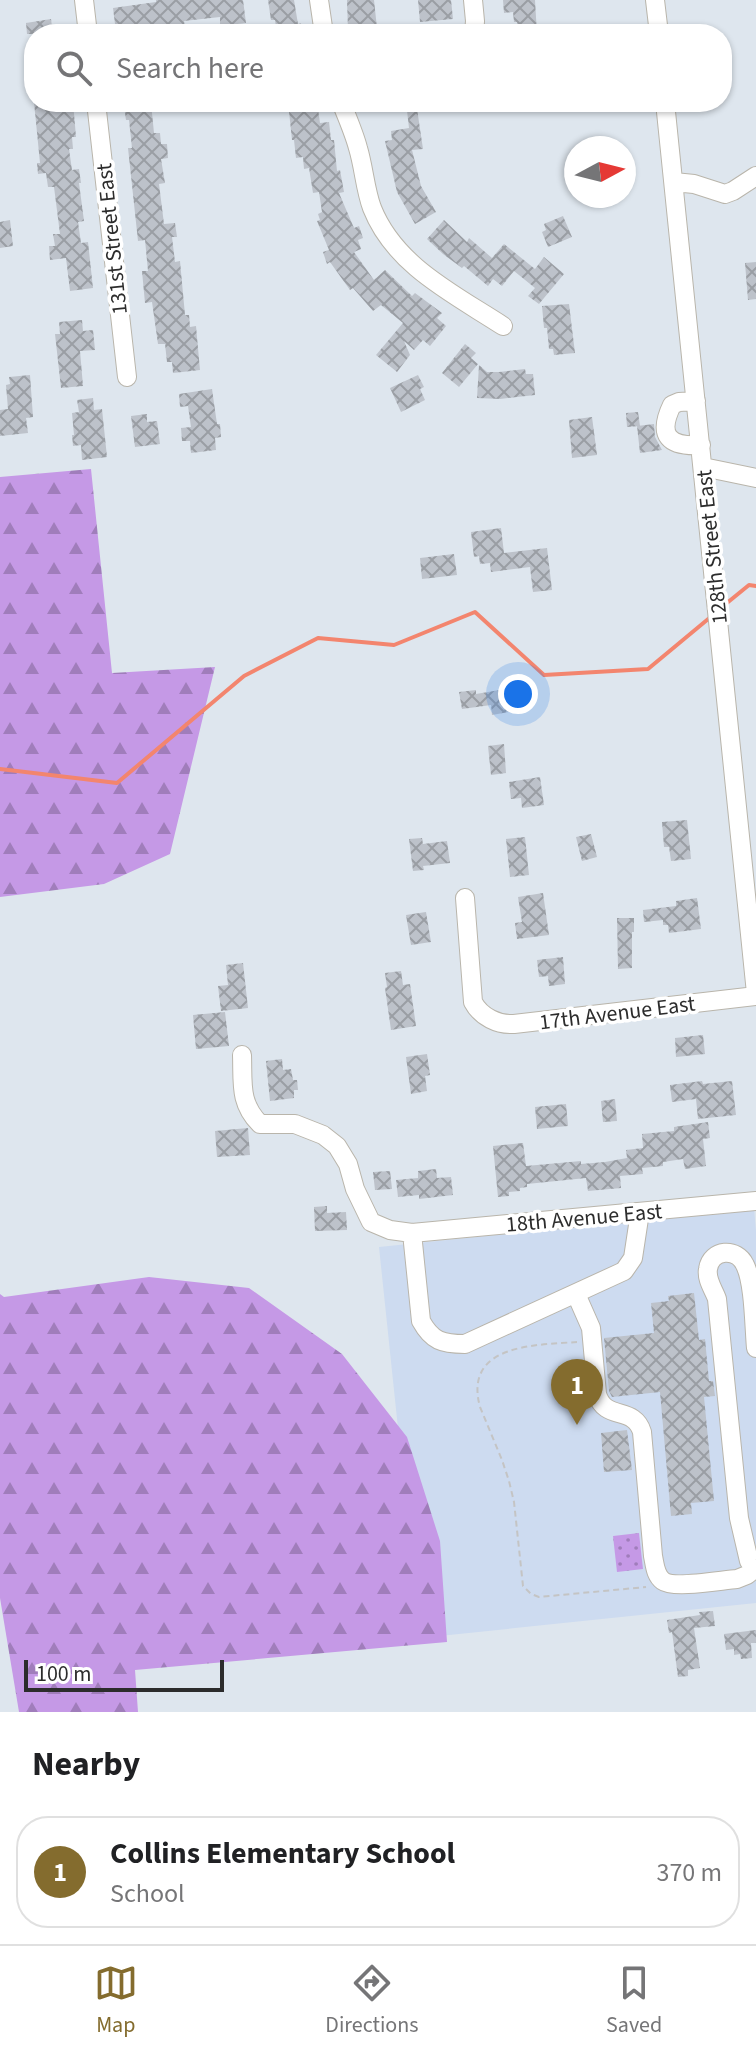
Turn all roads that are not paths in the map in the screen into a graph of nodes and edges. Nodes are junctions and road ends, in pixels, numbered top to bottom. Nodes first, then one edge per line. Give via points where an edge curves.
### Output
1 (84, 0) edge
2 (319, 0) edge
3 (473, 0) edge
4 (655, 0) edge
5 (87, 24) edge
6 (323, 24) edge
7 (474, 24) edge
8 (658, 24) edge
9 (97, 112) edge
10 (345, 112) edge
11 (666, 112) edge
12 (756, 176) edge
13 (674, 182) junction
14 (503, 326) dead end
15 (127, 377) dead end
16 (696, 401) junction
17 (701, 445) junction
18 (703, 467) junction
19 (756, 478) edge
20 (465, 898) dead end
21 (756, 994) edge
22 (242, 1055) dead end
23 (756, 1201) edge
24 (640, 1212) junction
25 (412, 1233) junction
26 (576, 1294) junction
27 (756, 1348) edge
28 (755, 1569) edge

1 - 5 street
2 - 6 street
3 - 7 street
4 - 8 street
9 - 15 street, 131st Street East
10 - 14 street via 376,217 396,248 410,264
11 - 13 street, 128th Street East
12 - 13 street via 725,194
13 - 16 street, 128th Street East
16 - 17 street, 128th Street East
16 - 17 street via 672,405 666,425 672,442
17 - 18 street, 128th Street East
18 - 19 street
18 - 21 street, 128th Street East
20 - 21 street, 17th Avenue East via 473,1002 498,1023
22 - 25 street, 18th Avenue East via 243,1099 252,1116 260,1124 295,1124 323,1135 348,1164 371,1222
23 - 24 street, 18th Avenue East
24 - 25 street, 18th Avenue East
24 - 26 street via 629,1267
25 - 26 street via 421,1321 437,1340 465,1344
26 - 28 street via 591,1328 599,1403 634,1418 642,1432 653,1556 661,1579 673,1584 737,1579
27 - 28 street via 746,1265 736,1255 721,1253 707,1273 717,1299 739,1518

